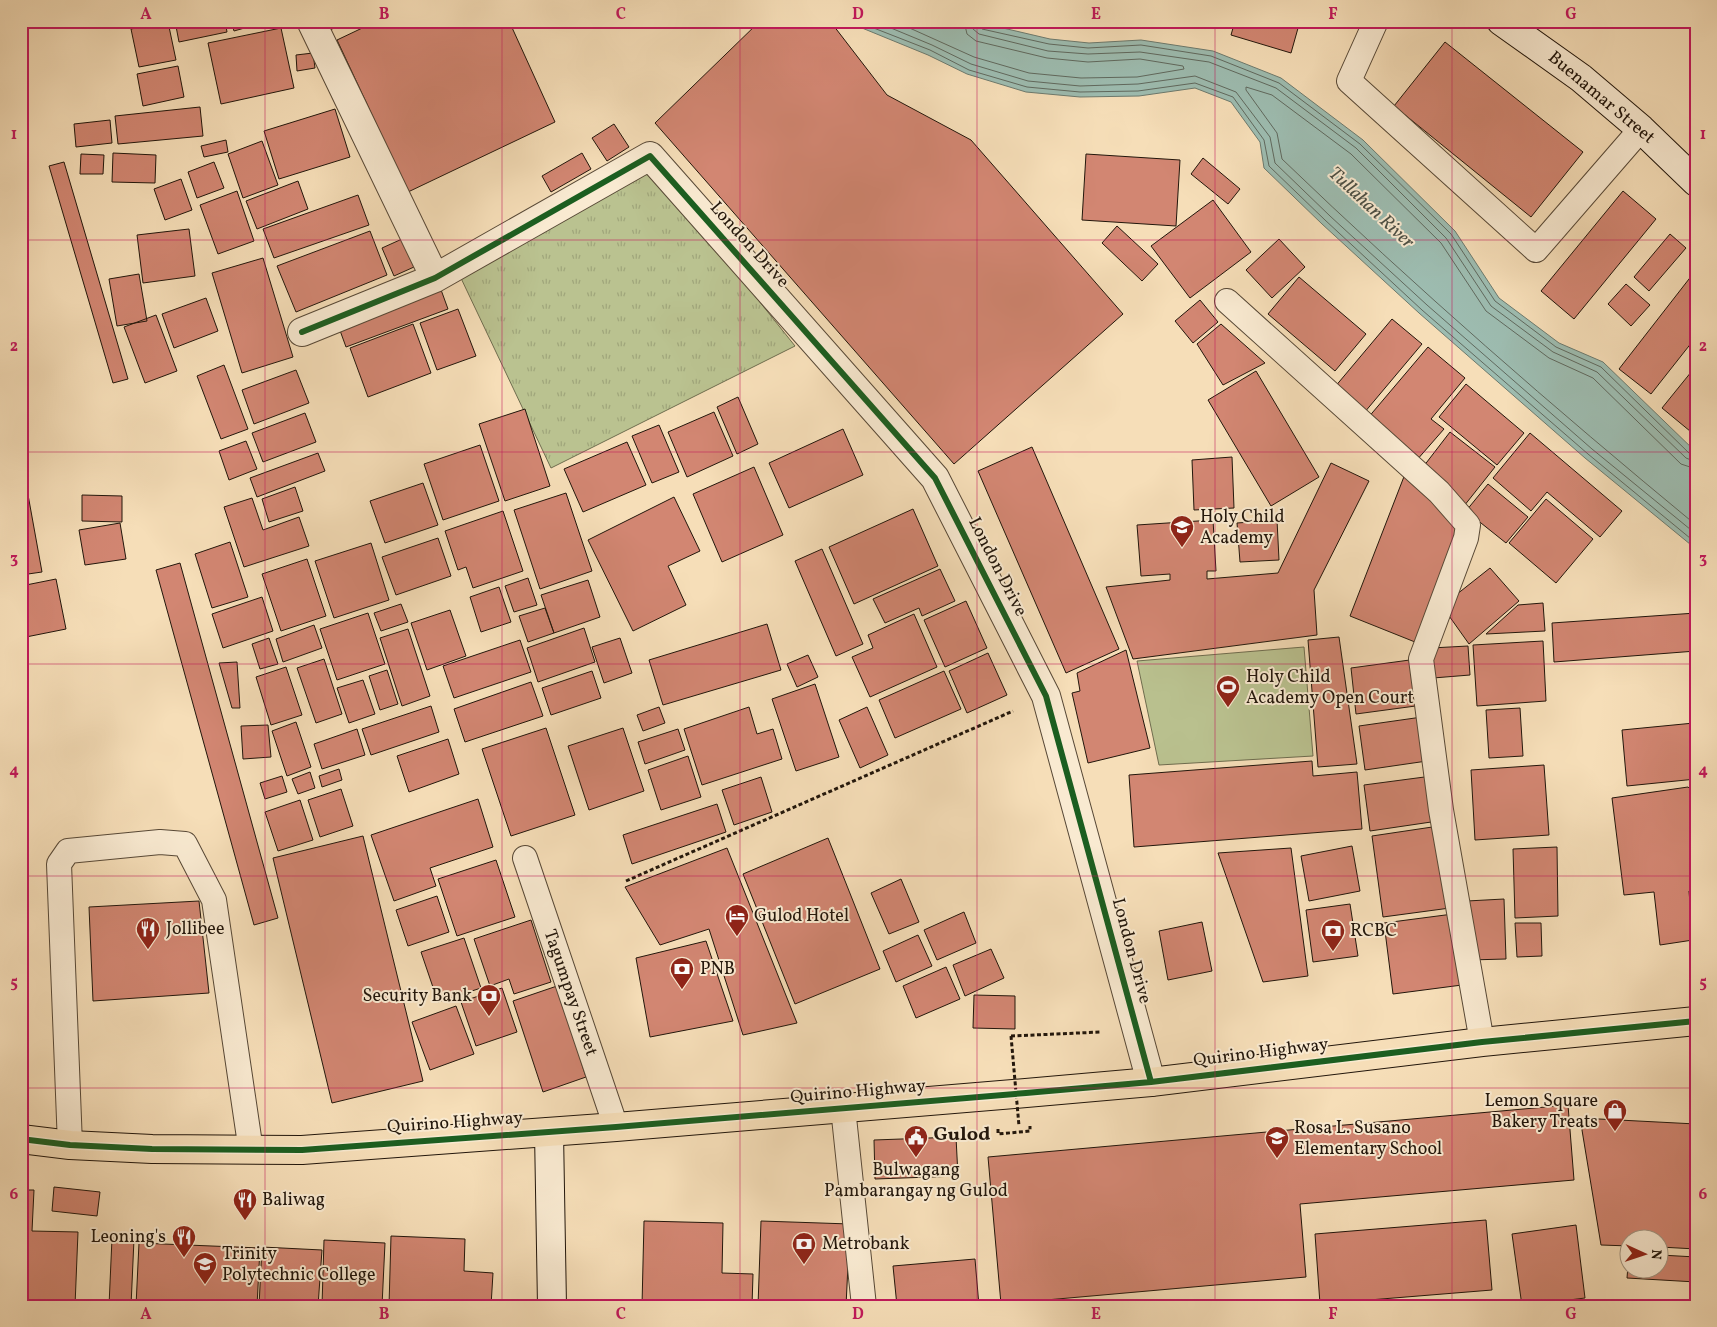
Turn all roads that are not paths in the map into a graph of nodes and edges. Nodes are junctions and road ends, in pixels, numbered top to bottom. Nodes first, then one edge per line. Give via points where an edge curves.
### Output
1 (312, 21) edge
2 (1376, 21) edge
3 (1501, 21) edge
4 (1641, 129) junction
5 (1696, 182) edge
6 (435, 278) junction
7 (1226, 301) dead end
8 (302, 332) dead end
9 (525, 858) dead end
10 (1696, 1021) edge
11 (1482, 1042) junction
12 (1150, 1082) junction
13 (843, 1108) junction
14 (616, 1127) junction
15 (549, 1132) junction
16 (21, 1139) edge
17 (70, 1144) junction
18 (251, 1151) junction
19 (552, 1306) edge
20 (864, 1306) edge

1 - 6 street
2 - 4 lane via 1349,81 1536,250
3 - 4 street, Buenamar Street via 1581,78
4 - 5 street, Buenamar Street
6 - 8 street
6 - 12 street, London Drive via 650,156 935,478 1046,696
7 - 11 lane via 1439,492 1468,524 1466,538 1421,659 1441,810
9 - 14 lane, Tagumpay Street
10 - 11 main road, Quirino Highway
11 - 12 main road, Quirino Highway
12 - 13 main road, Quirino Highway
13 - 14 main road, Quirino Highway
13 - 20 lane
14 - 15 main road, Quirino Highway
15 - 18 main road, Quirino Highway
15 - 19 street
16 - 17 main road, Quirino Highway
17 - 18 main road, Quirino Highway
17 - 18 lane via 59,864 68,851 160,842 185,844 214,900

